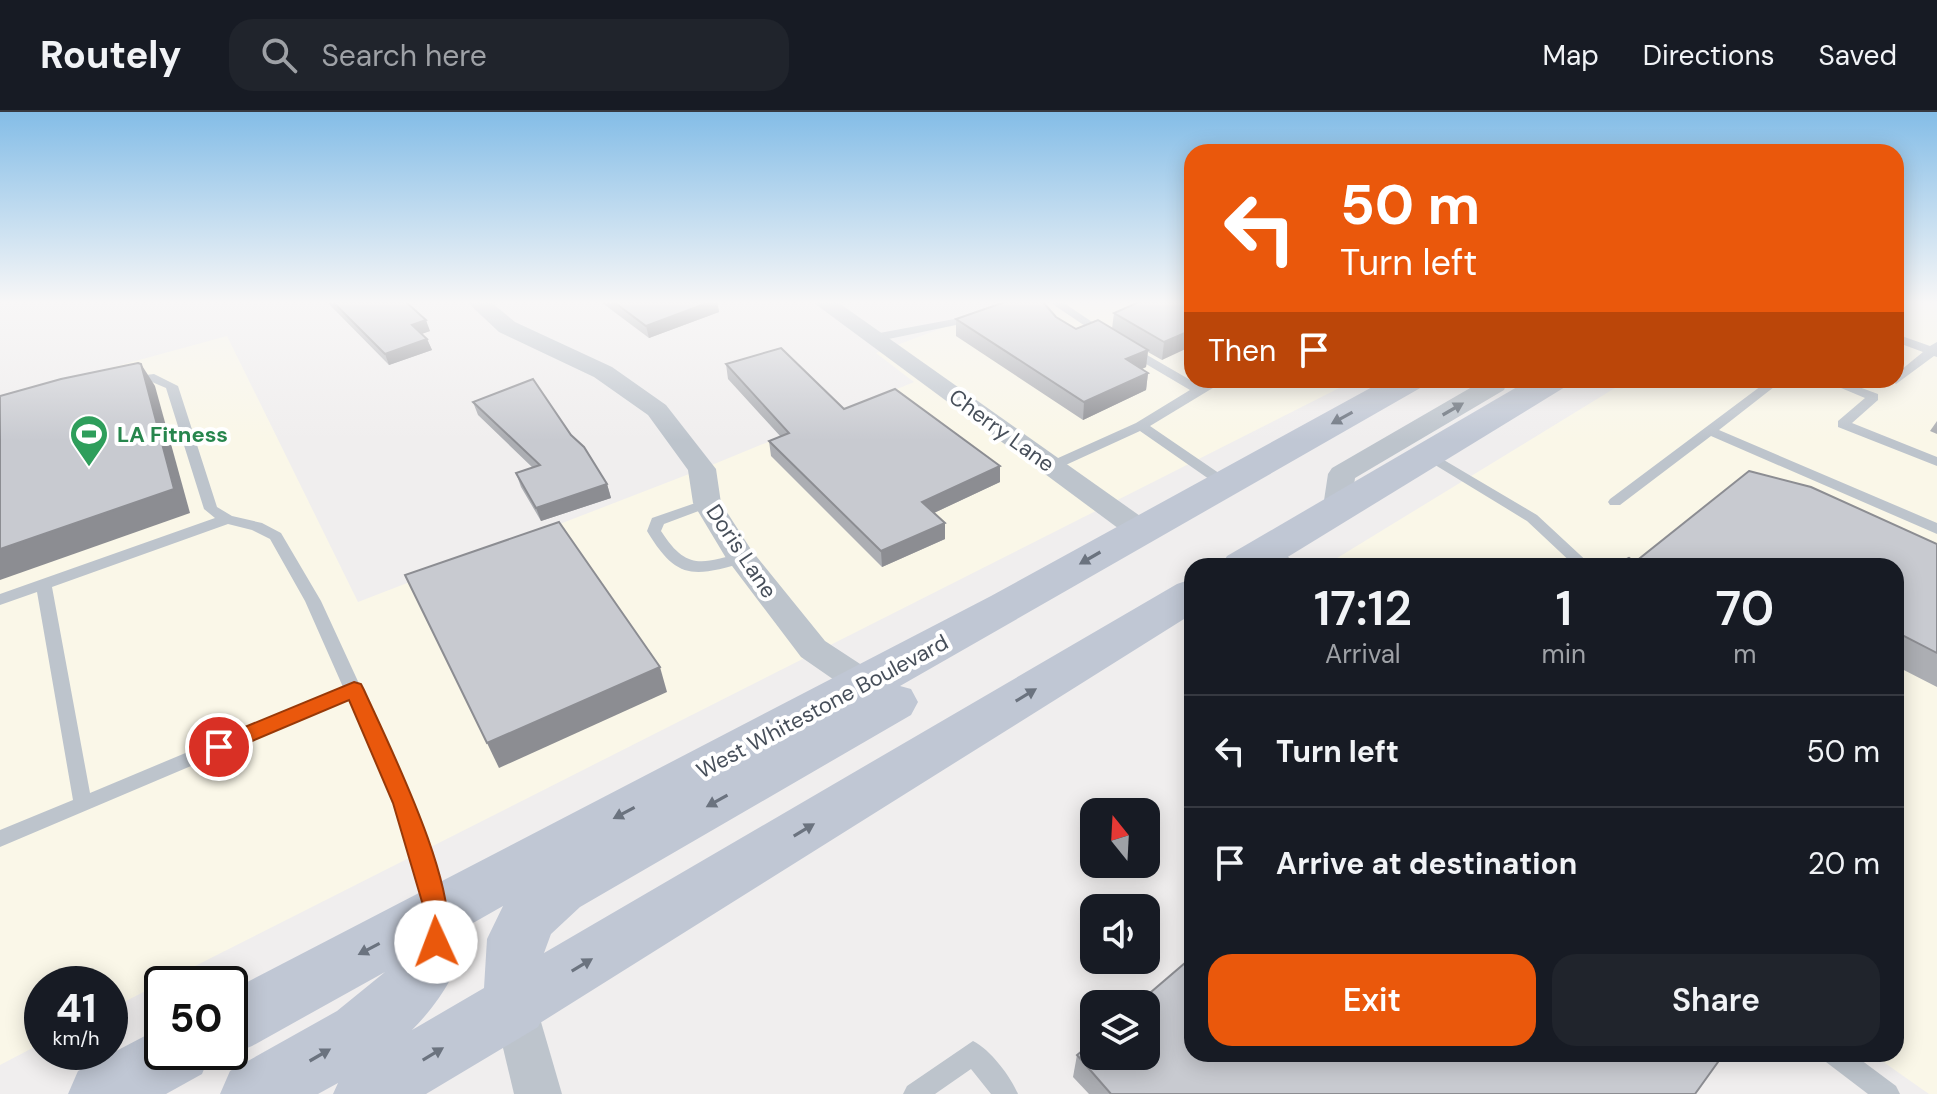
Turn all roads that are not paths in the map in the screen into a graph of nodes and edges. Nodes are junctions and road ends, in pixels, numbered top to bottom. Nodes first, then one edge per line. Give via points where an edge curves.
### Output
1 (554, 349) edge
2 (889, 349) edge
3 (1129, 349) edge
4 (1935, 350) edge
5 (1904, 374) edge
6 (1184, 381) edge
7 (113, 384) edge
8 (1196, 388) edge
9 (1203, 388) edge
10 (1396, 388) edge
11 (1490, 388) edge
12 (1539, 388) edge
13 (1766, 388) edge
14 (1850, 388) edge
15 (1886, 388) edge
16 (1199, 390) junction
17 (1874, 397) junction
18 (1141, 426) junction
19 (1710, 431) junction
20 (1427, 454) junction
21 (1937, 462) edge
22 (1052, 466) junction
23 (1224, 483) junction
24 (1615, 502) dead end
25 (707, 503) junction
26 (1337, 507) junction
27 (227, 519) junction
28 (1937, 529) edge
29 (1140, 530) junction
30 (741, 558) junction
31 (1272, 558) edge
32 (1575, 558) edge
33 (44, 585) junction
34 (1184, 599) edge
35 (0, 600) edge
36 (1007, 607) junction
37 (865, 684) junction
38 (354, 690) junction
39 (83, 804) junction
40 (0, 839) edge
41 (437, 912) junction
42 (516, 1006) junction
43 (248, 1014) edge
44 (1845, 1062) edge
45 (146, 1070) edge
46 (101, 1094) edge
47 (253, 1094) edge
48 (366, 1094) edge
49 (538, 1094) edge
50 (915, 1094) edge
51 (1006, 1094) edge
52 (1888, 1094) edge

1 - 25 street, Doris Lane via 603,372 657,410 702,469
2 - 22 street, Cherry Lane
3 - 6 lane
4 - 5 lane
7 - 27 lane via 154,378 172,386 211,509
8 - 16 lane
9 - 16 lane
10 -> 23 main road, West Whitestone Boulevard
26 -> 11 street via 1342,474
12 - 20 main road
13 - 19 lane
14 - 17 lane
15 - 17 lane
16 - 18 lane
17 - 21 lane via 1843,424
18 - 22 lane
18 - 23 lane
19 - 24 lane
19 - 28 lane
20 - 26 main road
20 - 32 lane via 1532,518
22 - 29 street, Cherry Lane
23 - 29 main road, West Whitestone Boulevard
25 - 30 street, Doris Lane
25 - 30 lane via 657,521 654,531 668,556 688,567
26 - 31 main road
27 - 33 lane
27 - 38 lane via 276,536
29 -> 36 main road, West Whitestone Boulevard
30 - 37 street, Doris Lane via 813,649
33 - 35 lane
33 - 39 lane
42 -> 34 main road
36 - 37 main road, West Whitestone Boulevard
36 -> 42 main road via 999,635 985,651 539,905 521,926 512,953
37 -> 41 main road, West Whitestone Boulevard
38 - 39 lane
38 - 41 lane via 404,803
39 - 40 lane
41 -> 43 main road, West Whitestone Boulevard
47 -> 41 main road via 376,1023 402,998 436,942
48 -> 42 main road
42 - 49 street
44 - 52 lane
45 - 46 main road
50 - 51 lane via 973,1053

